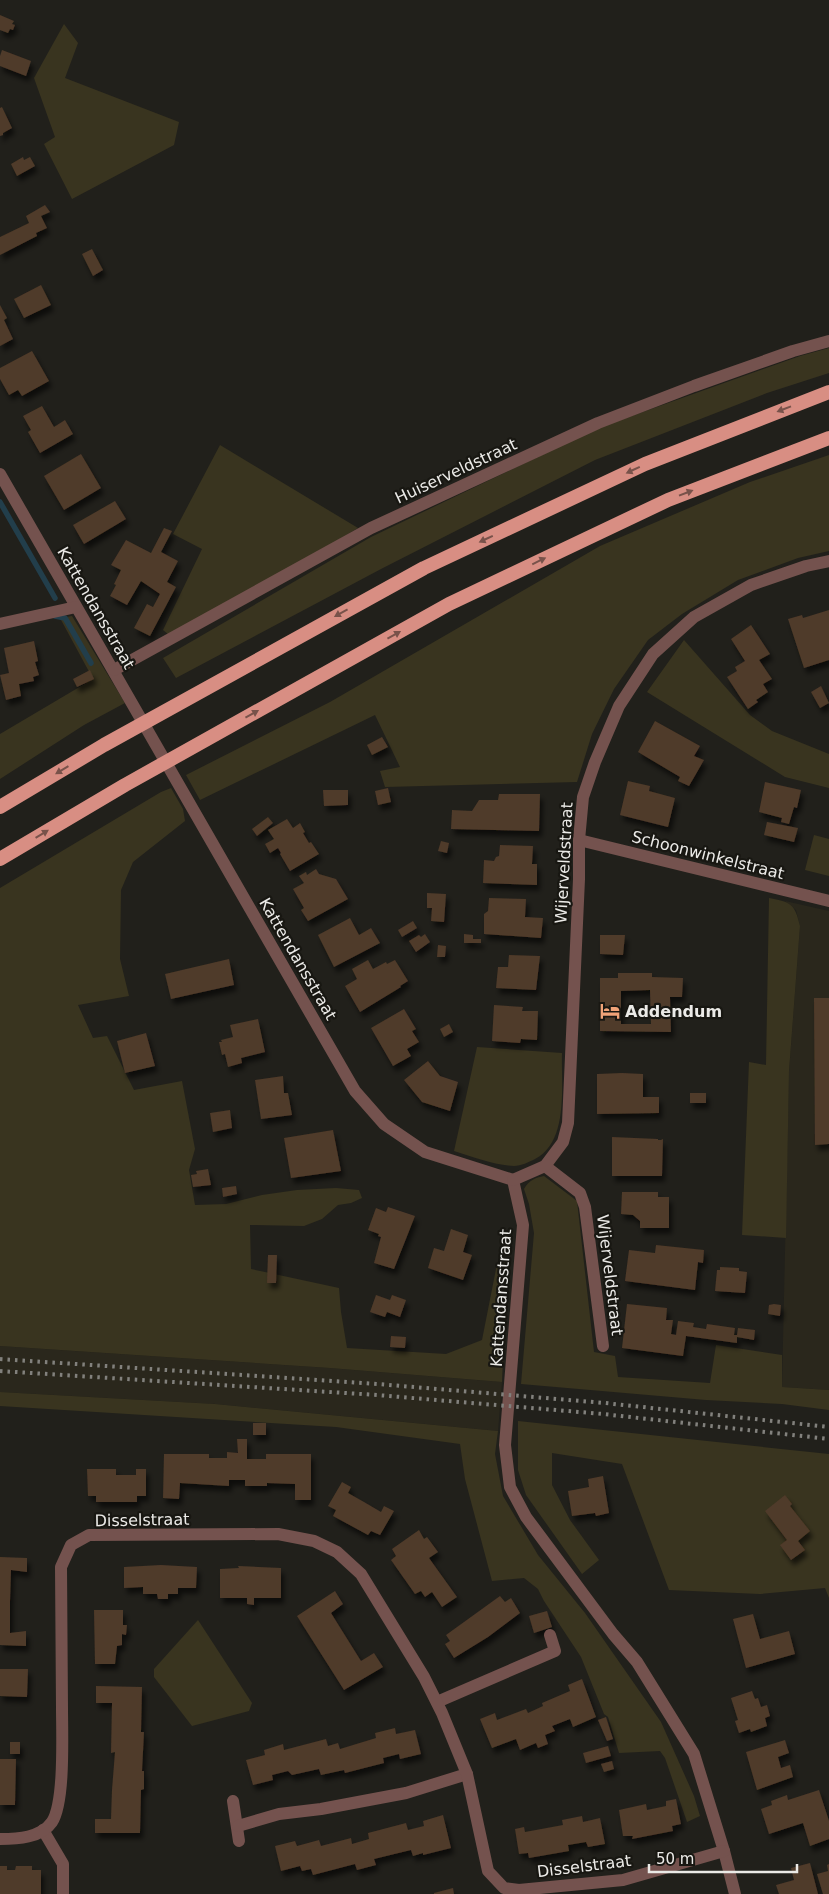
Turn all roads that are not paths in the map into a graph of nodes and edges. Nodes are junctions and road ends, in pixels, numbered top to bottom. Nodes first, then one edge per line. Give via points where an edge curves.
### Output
1 (829, 341) edge
2 (829, 392) edge
3 (829, 438) edge
4 (0, 474) edge
5 (829, 560) edge
6 (76, 607) junction
7 (0, 624) edge
8 (114, 670) junction
9 (0, 807) edge
10 (579, 840) junction
11 (0, 859) edge
12 (829, 901) edge
13 (545, 1166) junction
14 (513, 1180) junction
15 (603, 1346) dead end
16 (550, 1635) dead end
17 (437, 1702) junction
18 (467, 1774) junction
19 (233, 1801) dead end
20 (238, 1826) junction
21 (43, 1830) junction
22 (0, 1839) edge
23 (239, 1841) dead end
24 (724, 1851) junction
25 (503, 1891) edge
26 (63, 1894) edge
27 (735, 1894) edge

1 - 8 street, Huiserveldstraat via 694,386 598,423 372,528
2 -> 9 highway via 645,464 424,568 104,745
11 -> 3 highway via 125,785 449,604 668,500
4 - 6 street, Kattendansstraat
5 - 10 street, Wijerveldstraat via 751,585 694,617 653,654 619,706 595,762 583,797
6 - 7 street
6 - 8 street, Kattendansstraat
8 - 14 street, Kattendansstraat via 355,1091 384,1124 426,1152
10 - 12 street, Schoonwinkelstraat
10 - 13 street, Wijerveldstraat via 568,1123 563,1142
13 - 14 street, Wijerveldstraat
13 - 15 street, Wijerveldstraat via 580,1193 586,1207
14 - 24 street, Kattendansstraat via 524,1224 505,1444 510,1487 526,1517 637,1662 694,1754
16 - 17 street via 556,1651
17 - 18 street, Disselstraat
17 - 21 street, Disselstraat via 361,1574 337,1552 314,1541 278,1534 90,1535 71,1546 61,1567 62,1764 57,1811
18 - 20 street via 406,1793 279,1814
18 - 25 street, Disselstraat via 488,1871
19 - 20 street
20 - 23 street
21 - 22 street via 20,1839
21 - 26 street via 63,1864
24 - 25 street, Disselstraat via 623,1880
24 - 27 street, Kattendansstraat

